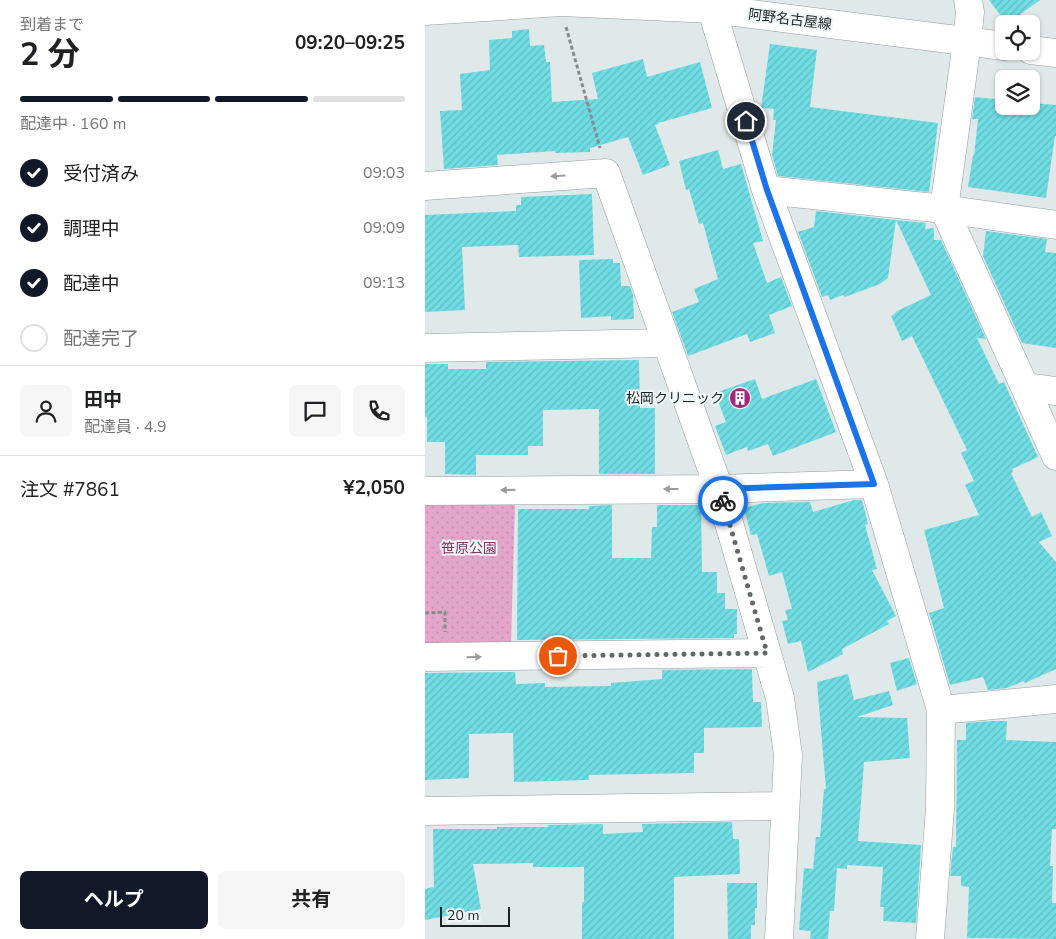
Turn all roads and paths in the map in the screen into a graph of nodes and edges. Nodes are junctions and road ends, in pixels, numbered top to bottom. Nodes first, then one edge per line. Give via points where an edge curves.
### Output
1 (968, 0) edge
2 (711, 5) edge
3 (425, 10) edge
4 (564, 21) dead end
5 (967, 42) junction
6 (995, 45) edge
7 (1040, 51) edge
8 (1056, 53) edge
9 (607, 173) junction
10 (425, 186) edge
11 (767, 190) junction
12 (944, 208) junction
13 (1056, 225) edge
14 (666, 343) junction
15 (425, 348) edge
16 (1025, 387) junction
17 (1056, 391) edge
18 (1056, 456) edge
19 (874, 484) junction
20 (719, 489) junction
21 (425, 491) edge
22 (425, 613) edge
23 (767, 653) junction
24 (435, 657) edge
25 (1056, 699) edge
26 (941, 710) junction
27 (785, 806) junction
28 (425, 811) edge
29 (779, 939) edge
30 (929, 939) edge

1 - 5 street
2 - 3 street, 阿野名古屋線 via 561,2
2 - 5 street, 阿野名古屋線
2 - 11 street
4 - 9 path
5 - 6 street, 阿野名古屋線
5 - 12 street
7 - 8 street
9 -> 10 street
9 - 14 street
11 - 12 street
11 - 19 street
12 - 13 street
12 - 16 street
14 - 15 street
14 - 20 street
16 - 17 street
16 - 18 street
19 - 20 street
19 - 26 street
20 -> 21 street
20 - 23 street
22 - 24 path via 445,612
24 -> 23 street
23 - 27 street via 780,698 788,755
25 - 26 street
26 - 30 street via 940,808
27 - 28 street
27 - 29 street

